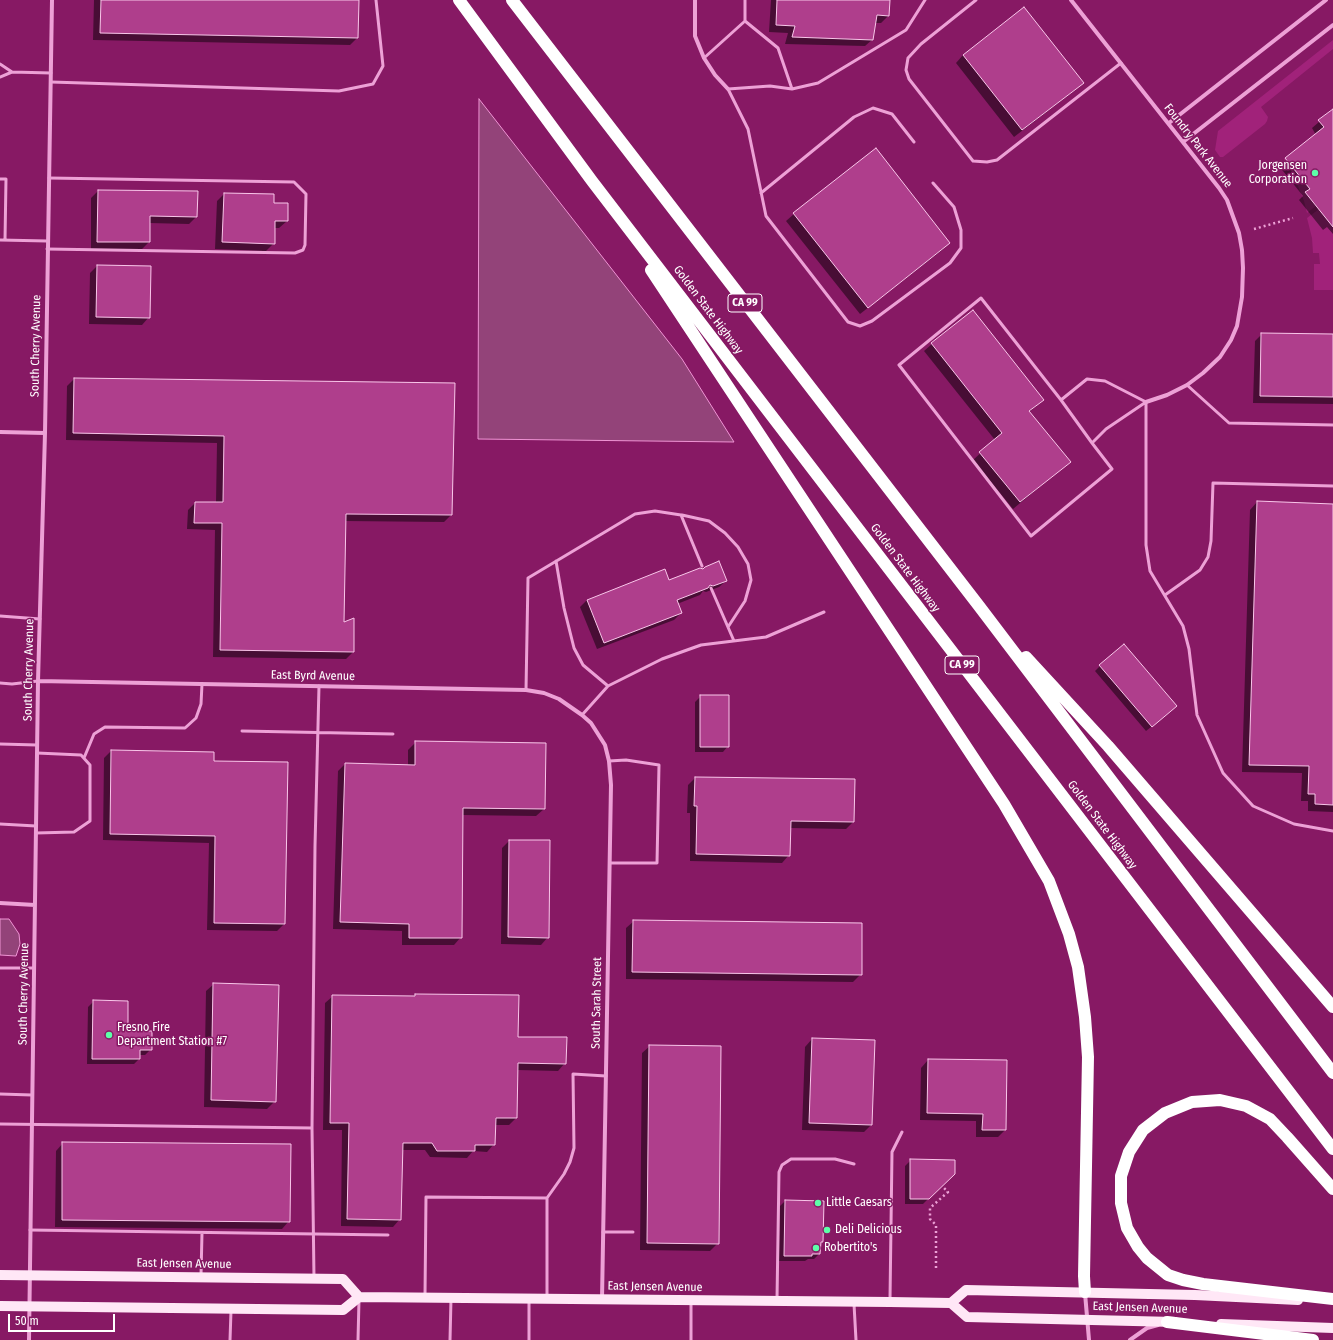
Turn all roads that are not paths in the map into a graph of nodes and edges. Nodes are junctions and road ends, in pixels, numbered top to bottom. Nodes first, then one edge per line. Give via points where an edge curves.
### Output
1 (52, 0) edge
2 (376, 0) edge
3 (459, 0) edge
4 (512, 0) edge
5 (695, 0) edge
6 (745, 0) edge
7 (925, 0) edge
8 (976, 0) edge
9 (1071, 0) edge
10 (1326, 0) edge
11 (745, 21) junction
12 (1333, 25) edge
13 (704, 58) junction
14 (1121, 63) junction
15 (0, 64) edge
16 (12, 72) junction
17 (51, 73) junction
18 (0, 76) edge
19 (51, 82) junction
20 (728, 88) junction
21 (792, 89) junction
22 (1169, 123) junction
23 (914, 142) dead end
24 (1184, 142) junction
25 (49, 178) junction
26 (0, 179) edge
27 (592, 181) junction
28 (933, 183) dead end
29 (761, 193) junction
30 (0, 240) edge
31 (5, 240) junction
32 (47, 241) junction
33 (47, 249) junction
34 (1187, 385) junction
35 (1061, 400) junction
36 (1146, 402) junction
37 (1333, 425) edge
38 (0, 432) edge
39 (45, 433) junction
40 (1092, 443) junction
41 (1333, 486) edge
42 (681, 515) junction
43 (556, 561) junction
44 (702, 566) dead end
45 (711, 588) dead end
46 (1165, 595) junction
47 (979, 606) junction
48 (824, 612) dead end
49 (0, 616) edge
50 (40, 619) junction
51 (728, 627) junction
52 (734, 641) junction
53 (38, 681) junction
54 (0, 683) edge
55 (202, 684) junction
56 (319, 686) junction
57 (608, 686) junction
58 (526, 690) junction
59 (582, 715) junction
60 (242, 731) dead end
61 (318, 733) junction
62 (393, 734) dead end
63 (0, 744) edge
64 (37, 745) junction
65 (37, 753) junction
66 (84, 758) junction
67 (609, 761) junction
68 (0, 824) edge
69 (36, 826) junction
70 (1333, 831) edge
71 (36, 833) junction
72 (610, 863) junction
73 (0, 903) edge
74 (35, 905) junction
75 (0, 968) edge
76 (34, 968) junction
77 (1333, 1007) edge
78 (1333, 1073) edge
79 (606, 1076) junction
80 (0, 1094) edge
81 (32, 1094) junction
82 (0, 1124) edge
83 (32, 1125) junction
84 (312, 1128) junction
85 (902, 1132) dead end
86 (1333, 1150) edge
87 (854, 1164) dead end
88 (1333, 1189) edge
89 (547, 1198) junction
90 (30, 1230) junction
91 (603, 1232) junction
92 (633, 1232) dead end
93 (202, 1233) junction
94 (314, 1234) junction
95 (388, 1235) dead end
96 (0, 1275) edge
97 (30, 1276) junction
98 (201, 1277) junction
99 (314, 1278) junction
100 (1086, 1292) junction
101 (359, 1297) junction
102 (425, 1297) junction
103 (451, 1298) junction
104 (529, 1298) junction
105 (547, 1298) junction
106 (602, 1299) junction
107 (1333, 1299) edge
108 (692, 1300) junction
109 (777, 1301) junction
110 (854, 1302) junction
111 (890, 1302) junction
112 (1333, 1302) edge
113 (951, 1303) junction
114 (0, 1306) edge
115 (29, 1306) junction
116 (231, 1309) junction
117 (1088, 1320) junction
118 (1167, 1322) junction
119 (1333, 1328) edge
120 (29, 1340) edge
121 (230, 1340) edge
122 (358, 1340) edge
123 (450, 1340) edge
124 (529, 1340) edge
125 (691, 1340) edge
126 (856, 1340) edge
127 (1089, 1340) edge
128 (1130, 1340) edge
129 (1313, 1340) edge

1 - 17 street, South Cherry Avenue
2 - 19 lane via 383,66 372,84 340,92
3 - 27 highway, Golden State Highway / CA 99
4 - 47 highway, CA 99
5 - 13 street via 695,36
6 - 11 lane
7 - 21 lane via 906,30 818,83
8 - 14 lane via 921,44 908,58 906,70 909,79 973,161 997,160
9 - 14 street, Foundry Park Avenue
10 - 22 street
11 - 13 lane
11 - 21 lane via 778,48
12 - 24 street
13 - 20 street via 715,75
14 - 22 street, Foundry Park Avenue
15 - 16 lane
16 - 17 lane
16 - 18 lane
17 - 19 street, South Cherry Avenue
19 - 25 street, South Cherry Avenue
20 - 21 lane via 770,86
20 - 29 lane via 748,129
22 - 24 street, Foundry Park Avenue
23 - 29 lane via 892,114 873,108 854,116
24 - 34 street, Foundry Park Avenue via 1227,200 1239,232 1243,268 1241,310 1231,340 1220,357
25 - 32 street, South Cherry Avenue
25 - 33 lane via 294,182 306,194 305,245 303,250 294,253
26 - 31 lane via 6,179
27 - 86 highway, Golden State Highway / CA 99
27 - 100 highway via 1004,804 1049,881 1078,967 1085,1017 1088,1057 1084,1276
28 - 29 lane via 954,207 961,230 961,248 950,262 872,321 860,326 848,322 766,216
30 - 31 lane
31 - 32 lane
32 - 33 street, South Cherry Avenue
33 - 39 street, South Cherry Avenue
34 - 36 street, Foundry Park Avenue
34 - 37 lane via 1229,423
35 - 36 lane via 1087,379 1105,381
35 - 40 lane
35 - 40 lane via 981,298 899,365 1031,536 1112,469
36 - 40 lane via 1106,429
36 - 46 lane via 1146,545 1150,571
38 - 39 street
39 - 50 street, South Cherry Avenue
41 - 46 lane via 1213,483 1208,557 1200,570
42 - 43 lane via 655,511 635,514
42 - 44 lane
42 - 51 lane via 708,521 725,533 738,547 748,564 751,580 745,601
43 - 57 lane via 574,648 583,665
43 - 58 lane via 528,578
45 - 51 lane
46 - 70 lane via 1183,626 1197,715 1223,772 1253,806 1294,824
47 - 77 highway via 1108,746
47 - 78 highway, CA 99
48 - 52 lane via 766,637
49 - 50 lane
50 - 53 street, South Cherry Avenue
51 - 52 lane
52 - 57 lane via 701,645 668,656
53 - 54 lane
53 - 55 street, East Byrd Avenue
53 - 64 street, South Cherry Avenue
55 - 56 street, East Byrd Avenue
55 - 66 lane via 201,704 196,718 185,728 105,728 94,734
56 - 58 street, East Byrd Avenue
56 - 61 lane
57 - 59 lane
58 - 59 street, East Byrd Avenue via 544,693 560,700
59 - 67 street, South Sarah Street via 599,734
60 - 61 lane
61 - 62 lane
61 - 84 lane
63 - 64 lane
64 - 65 street, South Cherry Avenue
65 - 66 lane via 81,755
65 - 69 street, South Cherry Avenue
66 - 71 lane via 90,765 90,821 74,832
67 - 72 street, South Sarah Street
67 - 72 lane via 626,760 658,765 657,863
68 - 69 lane
69 - 71 street, South Cherry Avenue
71 - 74 street, South Cherry Avenue
72 - 79 street, South Sarah Street
73 - 74 street
74 - 76 street, South Cherry Avenue
75 - 76 lane
76 - 81 street, South Cherry Avenue
79 - 89 lane via 573,1074 574,1148 564,1174
79 - 91 street, South Sarah Street
80 - 81 lane
81 - 83 street, South Cherry Avenue
82 - 83 lane
83 - 84 lane
83 - 90 street, South Cherry Avenue
84 - 94 lane
85 - 111 lane via 892,1152
87 - 109 lane via 835,1159 791,1159 782,1165 779,1172
88 - 107 highway via 1270,1119 1246,1106 1220,1100 1192,1102 1165,1113 1143,1130 1129,1152 1121,1176 1121,1203 1127,1228 1147,1258 1168,1274 1203,1284
89 - 102 lane via 426,1197
89 - 105 lane
90 - 93 lane
90 - 97 street, South Cherry Avenue
91 - 92 lane
91 - 106 street, South Sarah Street
93 - 94 lane
93 - 98 lane
94 - 95 lane
94 - 99 lane
96 - 97 main road, East Jensen Avenue
97 - 98 main road, East Jensen Avenue
97 - 115 street, South Cherry Avenue
98 - 99 main road, East Jensen Avenue
99 - 101 main road, East Jensen Avenue via 343,1279
100 - 112 main road, East Jensen Avenue
100 - 113 main road, East Jensen Avenue via 966,1290
100 - 117 street
101 - 102 main road, East Jensen Avenue
101 - 116 main road via 343,1310
101 - 122 lane
102 - 103 main road, East Jensen Avenue
103 - 104 main road, East Jensen Avenue
103 - 123 lane
104 - 105 main road, East Jensen Avenue
104 - 124 lane
105 - 106 main road, East Jensen Avenue
106 - 108 main road, East Jensen Avenue
108 - 109 main road, East Jensen Avenue
108 - 125 lane
109 - 110 main road, East Jensen Avenue
110 - 111 main road, East Jensen Avenue
110 - 126 lane
111 - 113 main road, East Jensen Avenue
113 - 117 main road, East Jensen Avenue via 967,1317
114 - 115 main road
115 - 116 main road
115 - 120 street, South Cherry Avenue
116 - 121 lane
117 - 118 main road, East Jensen Avenue
117 - 127 street
118 - 119 main road, East Jensen Avenue
118 - 128 street via 1147,1328
118 - 129 highway

